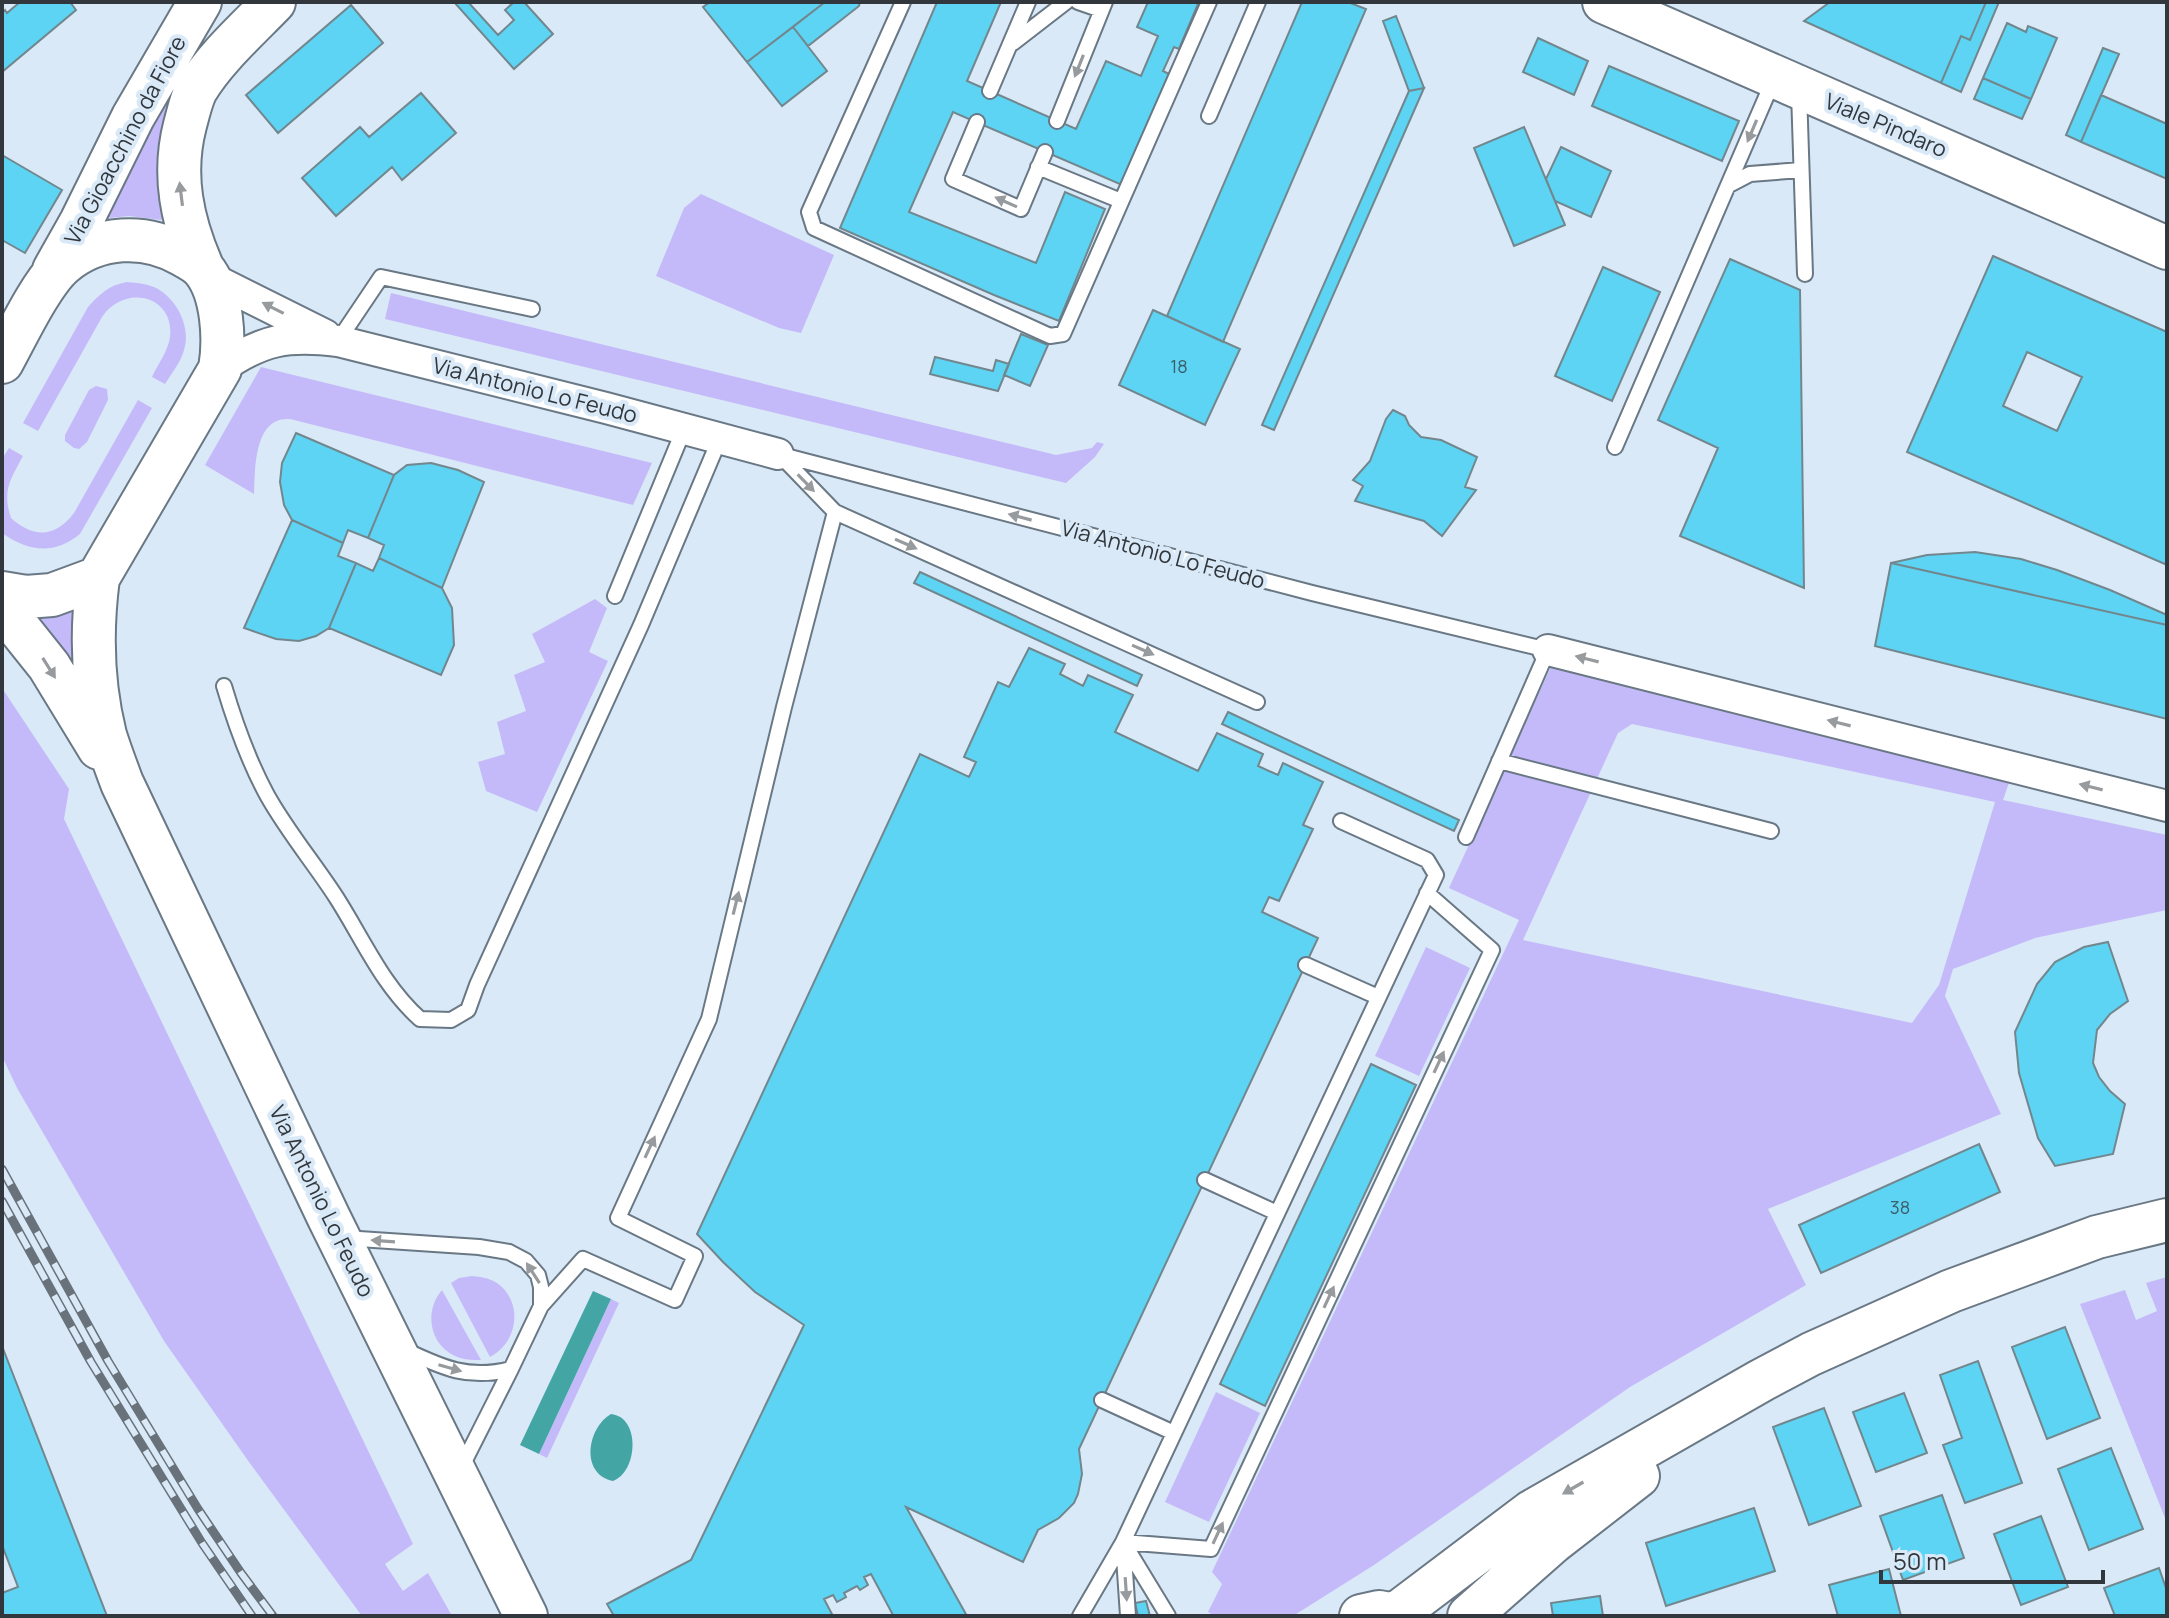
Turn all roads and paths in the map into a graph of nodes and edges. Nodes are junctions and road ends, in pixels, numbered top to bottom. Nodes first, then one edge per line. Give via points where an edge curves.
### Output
1 (200, 2) edge
2 (274, 2) edge
3 (903, 2) edge
4 (1028, 2) edge
5 (1066, 2) edge
6 (1078, 2) edge
7 (1209, 2) edge
8 (1258, 2) edge
9 (1604, 2) edge
10 (1103, 6) edge
11 (1009, 46) junction
12 (1787, 82) junction
13 (990, 91) dead end
14 (1209, 116) dead end
15 (1057, 121) dead end
16 (977, 122) dead end
17 (1045, 152) dead end
18 (1038, 167) junction
19 (1801, 170) junction
20 (1728, 185) junction
21 (1121, 201) junction
22 (2167, 248) edge
23 (205, 272) junction
24 (1805, 274) dead end
25 (49, 278) junction
26 (532, 309) dead end
27 (338, 341) junction
28 (2, 362) edge
29 (220, 369) junction
30 (684, 429) junction
31 (720, 438) junction
32 (1615, 447) dead end
33 (778, 454) junction
34 (835, 512) junction
35 (98, 578) junction
36 (2, 593) edge
37 (615, 596) dead end
38 (2, 607) edge
39 (1548, 650) junction
40 (224, 686) dead end
41 (1257, 702) dead end
42 (1499, 761) junction
43 (122, 783) junction
44 (2167, 806) edge
45 (1341, 821) dead end
46 (1771, 831) dead end
47 (1466, 837) dead end
48 (1427, 893) junction
49 (1306, 965) dead end
50 (1378, 997) junction
51 (1205, 1180) dead end
52 (1277, 1213) junction
53 (2167, 1220) edge
54 (340, 1238) junction
55 (541, 1306) junction
56 (392, 1344) junction
57 (511, 1369) junction
58 (1762, 1380) junction
59 (1102, 1400) dead end
60 (1174, 1433) junction
61 (457, 1475) junction
62 (1123, 1542) junction
63 (1386, 1615) edge
64 (526, 1616) edge
65 (1080, 1616) edge
66 (1128, 1616) edge
67 (1168, 1616) edge
68 (1469, 1616) edge

1 - 25 street, Via Gioacchino da Fiore
23 -> 2 street, Via Gioacchino da Fiore via 180,194 179,158 187,115 196,91 227,50
3 - 21 lane via 809,212 814,228 1050,336 1063,334
4 - 11 lane
5 - 11 lane
6 - 10 lane
7 - 21 lane
8 - 14 lane
9 - 12 street, Viale Pindaro
10 -> 15 lane
11 - 13 lane
12 - 19 lane
12 -> 20 lane
12 - 22 street, Viale Pindaro
18 -> 16 lane via 1021,209 953,179
17 - 18 lane
18 - 21 lane
19 - 20 lane via 1750,174
19 - 24 lane
20 - 32 lane
23 - 25 street via 164,246 128,239 76,254
27 -> 23 street, Via Antonio Lo Feudo
23 - 29 street, Via Gioacchino da Fiore via 222,324
25 - 28 street, Via Gioacchino da Fiore
26 - 27 lane via 381,277
27 - 29 street, Via Antonio Lo Feudo via 310,337 266,343
27 - 30 street, Via Antonio Lo Feudo
29 - 35 street
30 - 31 street, Via Antonio Lo Feudo
30 - 37 lane
31 - 33 street, Via Antonio Lo Feudo
31 - 40 lane via 468,1010 451,1020 420,1019 403,1005 372,960 267,795
33 -> 34 lane
39 -> 33 lane, Via Antonio Lo Feudo
34 -> 41 lane
55 -> 34 lane via 583,1259 675,1300 695,1256 618,1218 709,1019
35 - 36 street via 52,595
35 - 43 street, Via Antonio Lo Feudo via 93,637 97,697
38 -> 43 street, Via Antonio Lo Feudo via 49,666
39 - 42 lane
44 -> 39 street
42 - 46 lane
42 - 47 lane
43 - 54 street, Via Antonio Lo Feudo
45 - 48 lane via 1427,860 1436,875
48 - 50 lane
62 -> 48 lane via 1211,1549 1492,950
49 - 50 lane
50 - 52 lane
51 - 52 lane
52 - 60 lane
53 - 58 street via 2097,1237 1951,1291
55 -> 54 lane via 538,1275 509,1252
54 - 56 street, Via Antonio Lo Feudo
55 - 57 lane
56 -> 57 lane via 475,1375
56 - 61 street, Via Antonio Lo Feudo
57 - 61 lane
58 -> 63 street via 1531,1512
58 - 68 street via 1553,1542
59 - 60 lane
60 - 62 lane
61 - 64 street, Via Antonio Lo Feudo
62 - 65 lane
62 -> 66 lane
62 - 67 lane

